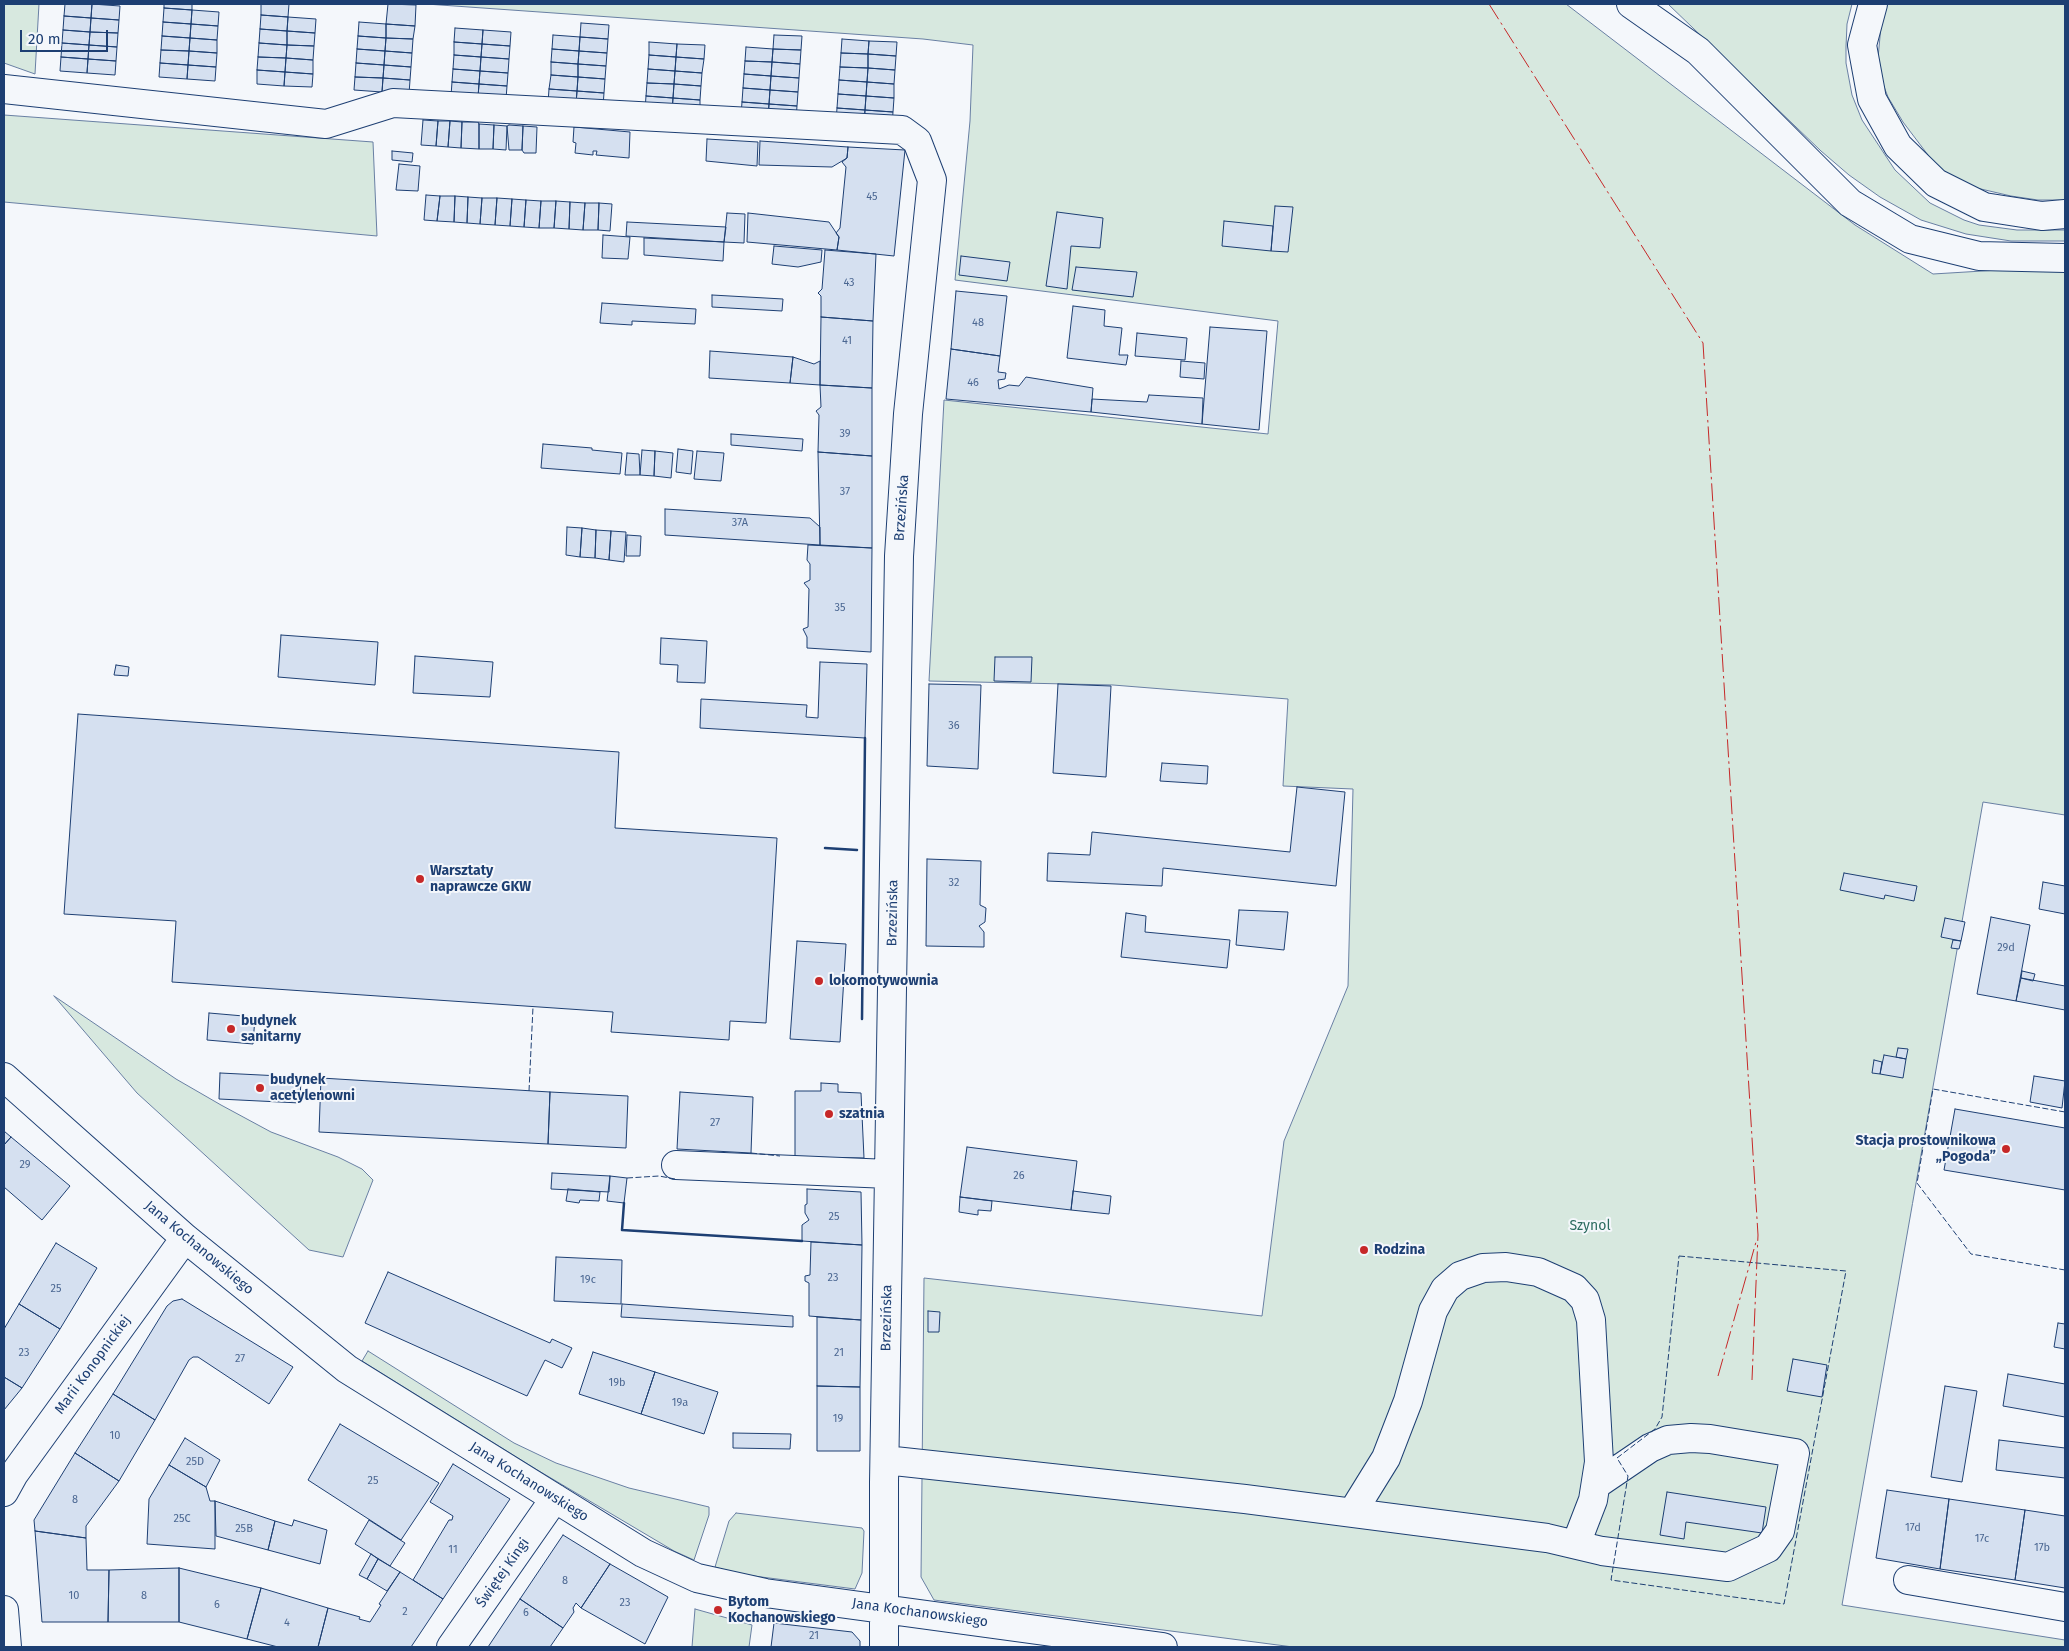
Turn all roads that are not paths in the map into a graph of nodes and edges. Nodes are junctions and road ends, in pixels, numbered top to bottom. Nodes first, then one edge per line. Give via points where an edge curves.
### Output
1 (1631, 4) edge
2 (1872, 4) edge
3 (4, 89) edge
4 (2065, 214) edge
5 (2065, 258) edge
6 (4, 1077) edge
7 (676, 1165) dead end
8 (890, 1174) junction
9 (185, 1238) junction
10 (885, 1460) junction
11 (1597, 1484) junction
12 (4, 1492) edge
13 (555, 1498) junction
14 (1352, 1513) junction
15 (1576, 1544) junction
16 (1908, 1580) dead end
17 (2065, 1607) edge
18 (884, 1608) junction
19 (4, 1610) edge
20 (6, 1647) edge
21 (451, 1647) edge
22 (884, 1647) edge
23 (1163, 1647) edge

1 - 5 street via 1698,51 1850,203 1910,239 1979,256
2 - 4 street via 1862,45 1872,99 1898,146 1936,183 1984,207 2042,216
3 - 8 street, Brzezińska via 326,124 393,103 902,130 917,141 932,180 908,414 899,556
6 - 9 street, Jana Kochanowskiego
7 - 8 street
8 - 10 street, Brzezińska
9 - 12 street, Marii Konopnickiej
9 - 13 street, Jana Kochanowskiego via 347,1369
10 - 14 street
10 - 18 street, Brzezińska
11 - 14 street via 1599,1439 1591,1320 1584,1300 1574,1288 1538,1272 1506,1267 1483,1268 1460,1276 1445,1289 1433,1311 1408,1401 1386,1458
11 - 15 street
11 - 15 street via 1650,1448 1668,1440 1710,1439 1795,1454 1780,1531 1768,1548 1728,1568 1602,1551
13 - 18 street, Jana Kochanowskiego via 644,1552 697,1578 765,1593
13 - 21 street, Świętej Kingi
14 - 15 street
16 - 17 street
18 - 22 street, Brzezińska
18 - 23 street, Jana Kochanowskiego
19 - 20 street

